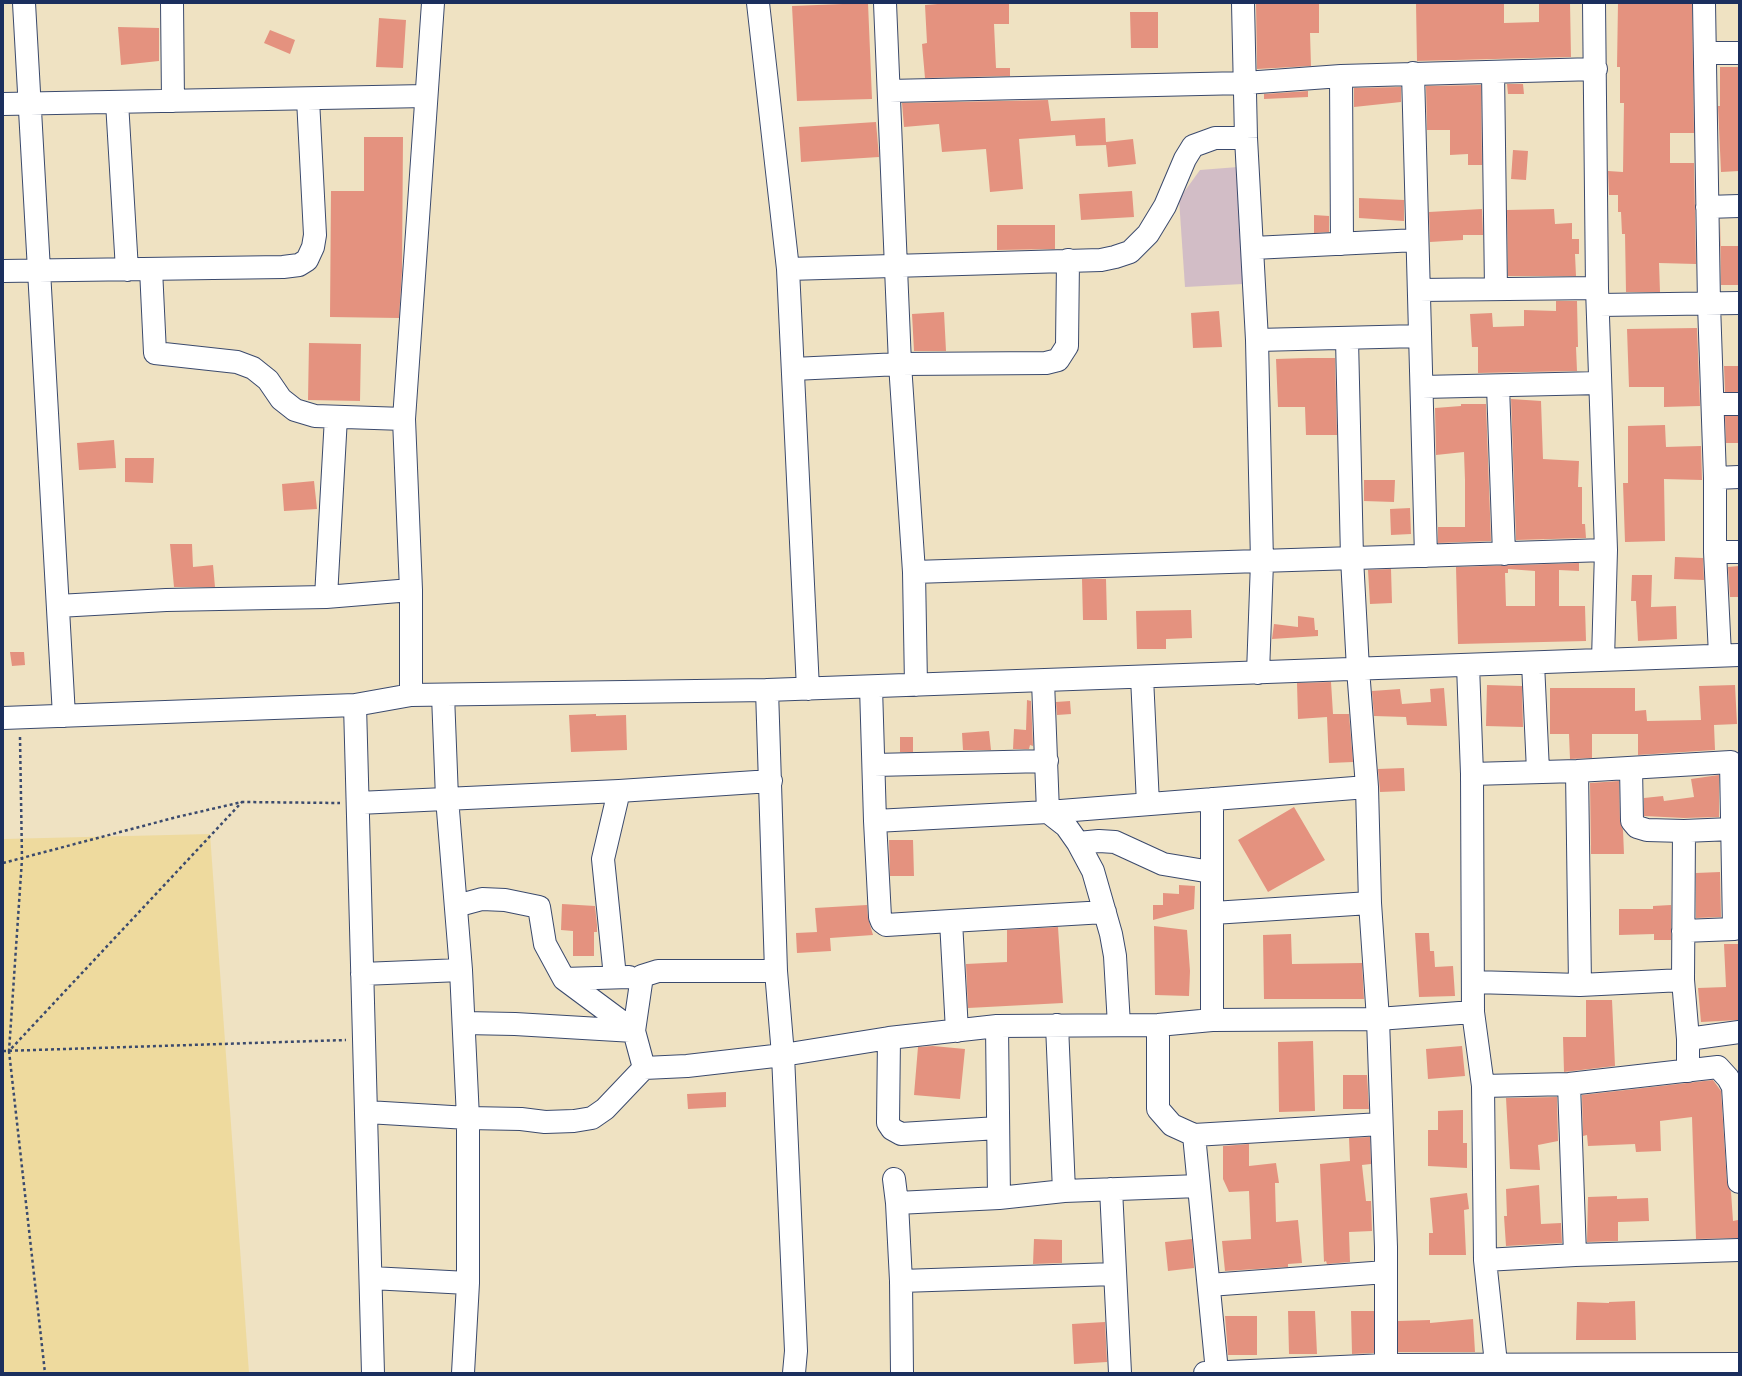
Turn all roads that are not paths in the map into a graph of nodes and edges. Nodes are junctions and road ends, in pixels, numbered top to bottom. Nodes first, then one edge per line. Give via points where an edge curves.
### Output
1 (24, 3) edge
2 (172, 3) edge
3 (433, 3) edge
4 (758, 3) edge
5 (885, 3) edge
6 (1243, 3) edge
7 (1594, 3) edge
8 (1704, 3) edge
9 (1705, 53) junction
10 (1739, 53) edge
11 (1596, 69) junction
12 (1493, 72) junction
13 (1413, 73) junction
14 (1341, 76) junction
15 (1245, 83) junction
16 (889, 91) junction
17 (426, 96) junction
18 (308, 99) junction
19 (173, 101) junction
20 (117, 102) junction
21 (3, 104) edge
22 (30, 104) junction
23 (1246, 138) junction
24 (1739, 206) edge
25 (1707, 207) junction
26 (1418, 240) junction
27 (1342, 244) junction
28 (1253, 248) junction
29 (1068, 260) junction
30 (897, 266) junction
31 (151, 269) junction
32 (39, 270) junction
33 (127, 270) junction
34 (788, 270) junction
35 (3, 271) edge
36 (1496, 289) junction
37 (1419, 290) junction
38 (1598, 296) junction
39 (1739, 303) edge
40 (1709, 304) junction
41 (1420, 336) junction
42 (1347, 339) junction
43 (1257, 340) junction
44 (900, 364) junction
45 (793, 369) junction
46 (1600, 383) junction
47 (1498, 386) junction
48 (1422, 387) junction
49 (1713, 404) junction
50 (1739, 404) edge
51 (336, 417) junction
52 (404, 419) junction
53 (1739, 477) edge
54 (1715, 478) junction
55 (1606, 550) junction
56 (1715, 552) junction
57 (1739, 552) edge
58 (1504, 554) junction
59 (1426, 556) junction
60 (1352, 558) junction
61 (1262, 562) junction
62 (914, 572) junction
63 (411, 590) junction
64 (326, 596) junction
65 (58, 606) junction
66 (1730, 655) edge
67 (1602, 660) junction
68 (1533, 663) junction
69 (1468, 665) junction
70 (1358, 669) junction
71 (1258, 673) junction
72 (1142, 677) junction
73 (1043, 680) junction
74 (916, 685) junction
75 (871, 687) junction
76 (808, 689) junction
77 (767, 690) junction
78 (411, 695) junction
79 (443, 695) junction
80 (355, 705) junction
81 (64, 716) junction
82 (11, 718) edge
83 (1047, 761) junction
84 (1735, 762) edge
85 (874, 765) junction
86 (1631, 768) junction
87 (1538, 771) junction
88 (1577, 771) junction
89 (1472, 774) junction
90 (771, 781) junction
91 (1367, 787) junction
92 (619, 791) junction
93 (447, 798) junction
94 (1212, 799) junction
95 (358, 803) junction
96 (1148, 804) junction
97 (1048, 812) junction
98 (875, 821) junction
99 (1732, 829) junction
100 (1684, 831) junction
101 (1078, 843) junction
102 (1211, 872) junction
103 (1370, 903) junction
104 (456, 906) junction
105 (1105, 912) junction
106 (1213, 913) junction
107 (951, 921) junction
108 (1737, 928) edge
109 (1683, 931) junction
110 (461, 970) junction
111 (776, 971) junction
112 (362, 974) junction
113 (642, 976) junction
114 (615, 977) junction
115 (564, 979) junction
116 (1683, 980) junction
117 (1472, 982) junction
118 (1580, 985) junction
119 (1473, 1012) junction
120 (1378, 1019) junction
121 (1212, 1020) junction
122 (464, 1023) junction
123 (1057, 1025) junction
124 (1119, 1025) junction
125 (1158, 1025) junction
126 (997, 1026) junction
127 (634, 1031) junction
128 (957, 1031) junction
129 (1739, 1032) edge
130 (889, 1038) junction
131 (1688, 1039) junction
132 (783, 1055) junction
133 (644, 1068) junction
134 (1688, 1071) junction
135 (1569, 1084) junction
136 (1483, 1086) junction
137 (368, 1112) junction
138 (468, 1118) junction
139 (1381, 1124) junction
140 (998, 1128) junction
141 (1194, 1135) junction
142 (894, 1179) dead end
143 (1739, 1182) edge
144 (1199, 1186) junction
145 (1111, 1189) junction
146 (1064, 1191) junction
147 (999, 1198) junction
148 (897, 1203) junction
149 (1739, 1250) edge
150 (1575, 1255) junction
151 (1485, 1260) junction
152 (1386, 1272) junction
153 (1115, 1274) junction
154 (371, 1278) junction
155 (901, 1281) junction
156 (468, 1283) junction
157 (1209, 1285) junction
158 (1739, 1364) edge
159 (1386, 1365) junction
160 (1496, 1369) edge
161 (373, 1373) edge
162 (463, 1373) edge
163 (794, 1373) edge
164 (902, 1373) edge
165 (1120, 1373) edge
166 (1211, 1373) edge

1 - 22 street
2 - 19 street
3 - 17 street
4 - 34 street
5 - 16 street
6 - 15 street
7 - 11 street
8 - 9 street
9 - 10 street
9 - 25 street
11 - 12 street
11 - 38 street
12 - 13 street
12 - 36 street
13 - 14 street
13 - 26 street
14 - 15 street
14 - 27 street
15 - 16 street
15 - 23 street
16 - 30 street
17 - 18 street
17 - 52 street
18 - 19 street
18 - 31 street via 315,235 308,260 299,265 283,267
19 - 20 street
20 - 22 street
20 - 33 street
21 - 22 street
22 - 32 street
23 - 28 street
23 - 29 street via 1215,138 1193,146 1165,206 1148,234 1130,252 1101,260
24 - 25 street
25 - 40 street
26 - 27 street
26 - 37 street
27 - 28 street
28 - 43 street
29 - 30 street
29 - 44 street via 1067,346 1058,360 1046,363
30 - 34 street
30 - 44 street
31 - 33 street
31 - 51 street via 155,353 237,362 253,368 268,380 281,399 295,410 315,416
32 - 33 street
32 - 35 street
32 - 65 street
34 - 45 street
36 - 37 street
36 - 38 street
37 - 41 street
38 - 40 street
38 - 46 street
39 - 40 street
40 - 49 street
41 - 42 street
41 - 48 street
42 - 43 street
42 - 60 street
43 - 61 street
44 - 45 street
44 - 62 street
45 - 76 street
46 - 47 street
46 - 55 street
47 - 48 street
47 - 58 street
48 - 59 street
49 - 50 street
49 - 54 street
51 - 52 street
51 - 64 street
52 - 63 street
53 - 54 street
54 - 56 street
55 - 58 street
55 - 67 street
56 - 57 street
56 - 66 street
58 - 59 street
59 - 60 street
60 - 61 street
60 - 70 street
61 - 62 street
61 - 71 street
62 - 74 street
63 - 64 street
63 - 78 street
64 - 65 street
65 - 81 street
66 - 67 street
67 - 68 street
68 - 69 street
68 - 87 street
69 - 70 street
69 - 89 street
70 - 71 street
70 - 91 street
71 - 72 street
72 - 73 street
72 - 96 street
73 - 74 street
73 - 83 street
74 - 75 street
75 - 76 street
75 - 85 street
76 - 77 street
77 - 79 street
77 - 90 street
78 - 79 street
78 - 80 street
79 - 93 street
80 - 81 street
80 - 95 street
81 - 82 street
83 - 85 street
83 - 97 street
84 - 86 street
84 - 99 street
85 - 98 street
86 - 88 street
86 - 100 street via 1632,821 1637,827 1647,830
87 - 88 street
87 - 89 street
88 - 118 street
89 - 117 street
90 - 92 street
90 - 111 street
91 - 94 street
91 - 103 street
92 - 93 street
92 - 114 street via 604,859
93 - 95 street
93 - 104 street
94 - 96 street
94 - 102 street
95 - 112 street
96 - 97 street
97 - 98 street
97 - 101 street via 1066,826
98 - 107 street via 882,922 886,924
99 - 100 street
99 - 108 street
100 - 109 street
101 - 102 street via 1115,842 1163,864
101 - 105 street via 1093,871
102 - 106 street
103 - 106 street
103 - 120 street
104 - 110 street
104 - 115 street via 482,899 505,900 539,907 545,944
105 - 107 street
105 - 124 street via 1115,956
106 - 121 street
107 - 128 street
108 - 109 street
109 - 116 street
110 - 112 street
110 - 122 street
111 - 113 street via 658,971
111 - 132 street
112 - 137 street
113 - 114 street
113 - 127 street
114 - 115 street
115 - 127 street
116 - 118 street
116 - 131 street
117 - 118 street
117 - 119 street
119 - 120 street
119 - 136 street
120 - 121 street
120 - 139 street
121 - 125 street
122 - 127 street
122 - 138 street
123 - 124 street
123 - 126 street
123 - 146 street
124 - 125 street
125 - 141 street via 1158,1109 1172,1125
126 - 128 street
126 - 140 street
127 - 133 street
128 - 130 street
129 - 131 street
130 - 132 street
130 - 140 street via 888,1123 892,1129 901,1134
131 - 134 street
132 - 133 street via 687,1066
132 - 163 street via 796,1351
133 - 138 street via 605,1109 592,1118 545,1122
134 - 135 street
134 - 143 street via 1718,1067 1733,1087
135 - 136 street
135 - 150 street
136 - 151 street
137 - 138 street
137 - 154 street
138 - 156 street
139 - 141 street
139 - 152 street
140 - 147 street
141 - 144 street
142 - 148 street
144 - 145 street
144 - 157 street
145 - 146 street
145 - 153 street
146 - 147 street
147 - 148 street
148 - 155 street
149 - 150 street
150 - 151 street
151 - 160 street
152 - 157 street
152 - 159 street
153 - 155 street
153 - 165 street
154 - 156 street
154 - 161 street
155 - 164 street
156 - 162 street
157 - 166 street
158 - 160 street
159 - 160 street
159 - 166 street

